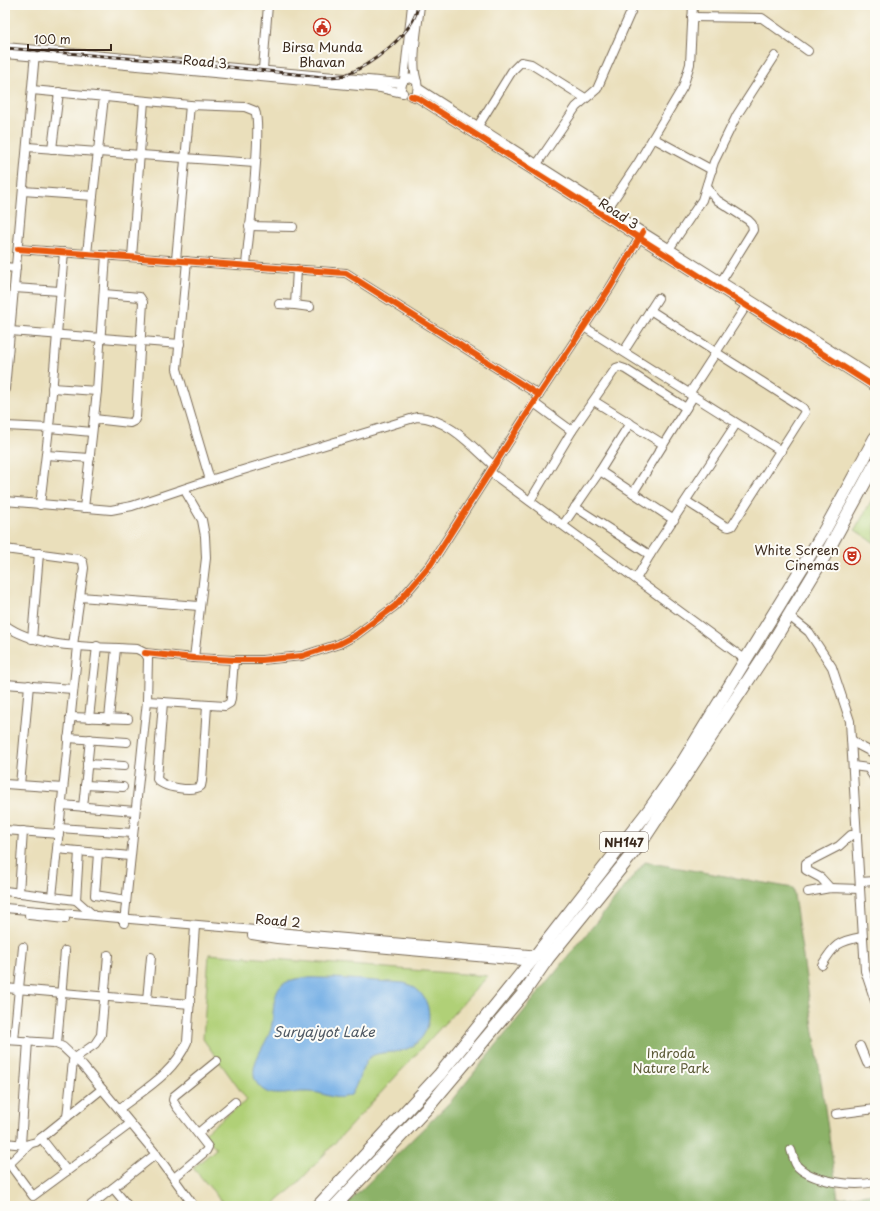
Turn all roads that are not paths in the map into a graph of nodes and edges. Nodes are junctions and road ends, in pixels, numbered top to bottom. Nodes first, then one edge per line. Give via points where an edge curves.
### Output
1 (268, 5) edge
2 (412, 5) edge
3 (420, 5) edge
4 (634, 5) edge
5 (693, 5) edge
6 (692, 17) junction
7 (5, 47) edge
8 (808, 51) dead end
9 (5, 54) edge
10 (35, 54) junction
11 (775, 56) dead end
12 (194, 68) junction
13 (263, 70) junction
14 (341, 81) junction
15 (402, 82) junction
16 (417, 85) junction
17 (32, 90) junction
18 (59, 92) junction
19 (407, 94) junction
20 (104, 97) junction
21 (585, 98) junction
22 (144, 101) junction
23 (190, 105) junction
24 (478, 126) junction
25 (653, 138) junction
26 (27, 147) junction
27 (52, 150) junction
28 (98, 152) junction
29 (139, 155) junction
30 (185, 158) junction
31 (255, 163) junction
32 (537, 164) junction
33 (712, 170) junction
34 (707, 185) junction
35 (23, 191) junction
36 (93, 196) junction
37 (605, 213) junction
38 (249, 226) junction
39 (293, 227) dead end
40 (641, 236) junction
41 (18, 249) junction
42 (669, 249) junction
43 (64, 252) junction
44 (88, 254) junction
45 (106, 255) junction
46 (132, 257) junction
47 (176, 260) junction
48 (187, 261) junction
49 (246, 265) junction
50 (5, 267) edge
51 (16, 268) junction
52 (297, 269) junction
53 (719, 285) junction
54 (14, 288) junction
55 (60, 291) junction
56 (104, 294) junction
57 (658, 298) dead end
58 (279, 304) dead end
59 (295, 305) junction
60 (746, 306) junction
61 (310, 307) dead end
62 (650, 310) junction
63 (8, 322) edge
64 (584, 327) junction
65 (10, 331) junction
66 (56, 335) junction
67 (100, 338) junction
68 (140, 342) junction
69 (180, 344) junction
70 (624, 351) junction
71 (716, 352) junction
72 (875, 378) edge
73 (875, 387) edge
74 (52, 388) junction
75 (5, 389) edge
76 (97, 391) junction
77 (539, 395) junction
78 (691, 396) junction
79 (594, 401) junction
80 (534, 403) junction
81 (686, 408) junction
82 (94, 419) junction
83 (630, 423) junction
84 (736, 424) junction
85 (5, 426) edge
86 (49, 428) junction
87 (572, 431) junction
88 (92, 432) junction
89 (875, 438) edge
90 (663, 444) junction
91 (780, 451) junction
92 (46, 455) junction
93 (90, 458) junction
94 (875, 464) edge
95 (492, 469) junction
96 (600, 471) junction
97 (210, 480) junction
98 (184, 489) junction
99 (633, 493) junction
100 (5, 501) edge
101 (530, 501) junction
102 (686, 501) junction
103 (40, 504) junction
104 (575, 507) junction
105 (84, 508) junction
106 (674, 520) junction
107 (563, 525) junction
108 (5, 549) edge
109 (39, 553) junction
110 (650, 555) junction
111 (636, 580) junction
112 (80, 597) junction
113 (782, 600) junction
114 (199, 606) junction
115 (792, 612) junction
116 (5, 625) edge
117 (32, 639) junction
118 (75, 645) junction
119 (97, 646) junction
120 (116, 648) junction
121 (145, 653) junction
122 (194, 658) junction
123 (234, 660) junction
124 (746, 660) junction
125 (5, 684) edge
126 (29, 685) junction
127 (73, 689) junction
128 (147, 701) junction
129 (163, 702) junction
130 (208, 706) junction
131 (70, 717) junction
132 (89, 718) junction
133 (110, 719) junction
134 (128, 719) dead end
135 (68, 738) junction
136 (90, 739) junction
137 (851, 739) junction
138 (127, 742) dead end
139 (875, 754) edge
140 (87, 764) junction
141 (124, 766) dead end
142 (853, 766) junction
143 (875, 779) edge
144 (5, 784) edge
145 (85, 784) junction
146 (20, 785) junction
147 (123, 787) dead end
148 (63, 788) junction
149 (62, 805) junction
150 (83, 807) junction
151 (135, 811) junction
152 (5, 830) edge
153 (23, 831) junction
154 (59, 831) junction
155 (133, 833) junction
156 (857, 835) junction
157 (57, 850) junction
158 (79, 851) junction
159 (98, 853) junction
160 (130, 856) junction
161 (875, 881) edge
162 (860, 885) junction
163 (830, 888) junction
164 (5, 891) edge
165 (19, 892) junction
166 (808, 892) dead end
167 (52, 897) junction
168 (76, 900) junction
169 (126, 900) junction
170 (5, 908) edge
171 (5, 913) edge
172 (93, 916) junction
173 (124, 921) junction
174 (195, 928) junction
175 (862, 937) junction
176 (23, 947) dead end
177 (65, 951) dead end
178 (108, 955) dead end
179 (151, 958) dead end
180 (540, 960) junction
181 (822, 965) dead end
182 (5, 988) edge
183 (18, 989) junction
184 (61, 993) junction
185 (104, 996) junction
186 (147, 1000) junction
187 (875, 1001) edge
188 (190, 1004) junction
189 (5, 1040) edge
190 (14, 1040) junction
191 (28, 1041) junction
192 (56, 1044) junction
193 (860, 1046) dead end
194 (75, 1058) junction
195 (875, 1059) edge
196 (217, 1061) dead end
197 (102, 1089) junction
198 (235, 1102) dead end
199 (118, 1109) junction
200 (875, 1109) edge
201 (836, 1114) dead end
202 (67, 1117) junction
203 (130, 1124) junction
204 (198, 1133) junction
205 (41, 1138) junction
206 (5, 1143) edge
207 (21, 1144) junction
208 (30, 1144) junction
209 (791, 1150) dead end
210 (156, 1154) junction
211 (7, 1161) edge
212 (68, 1171) junction
213 (174, 1178) junction
214 (875, 1182) edge
215 (113, 1188) junction
216 (90, 1206) edge
217 (128, 1206) edge
218 (194, 1206) edge
219 (318, 1206) edge
220 (335, 1206) edge

1 - 13 street
2 - 15 street
3 - 16 street via 415,57
4 - 21 street via 596,89
5 - 6 street
6 - 8 street via 762,18
6 - 25 street via 689,72
7 - 10 street, Road 3
9 - 10 street, Road 3
10 - 12 street, Road 3
10 - 17 street
11 - 33 street via 737,115
12 - 13 street, Road 3
12 - 14 street, Road 3
13 - 14 street, Road 3
14 - 15 street, Road 3
14 - 19 street, Road 3
15 - 16 street via 410,78
15 - 19 street via 401,89
16 - 19 street via 416,93
16 - 24 street, Road 3
17 - 18 street
17 - 26 street
18 - 20 street
18 - 27 street
19 - 37 street, Road 3 via 418,98
20 - 22 street
20 - 28 street
21 - 24 street via 531,64 521,62 512,71
21 - 32 street
22 - 23 street
22 - 29 street
23 - 30 street
23 - 31 street via 245,107 255,111
24 - 32 street, Road 3
25 - 33 street
25 - 37 street
26 - 27 street
26 - 35 street
27 - 28 street
28 - 29 street
28 - 36 street
29 - 30 street
29 - 46 street
30 - 31 street
30 - 47 street
31 - 38 street
32 - 37 street, Road 3
33 - 34 street
34 - 42 street via 702,200
34 - 53 street via 713,196 748,220 753,230
35 - 36 street
35 - 41 street
36 - 44 street
37 - 40 street, Road 3
38 - 39 street
38 - 49 street
40 - 42 street, Road 3
40 - 53 street, Road 3
40 - 64 street
41 - 43 street
41 - 51 street
42 - 53 street, Road 3
43 - 44 street
43 - 55 street
44 - 45 street
45 - 46 street
45 - 56 street
46 - 47 street
47 - 48 street
48 - 49 street
48 - 69 street
49 - 52 street
50 - 51 street
51 - 54 street
52 - 59 street
52 - 77 street via 333,270 355,277
53 - 60 street, Road 3
53 - 72 street, Road 3
54 - 55 street
54 - 63 street
55 - 66 street
56 - 67 street
56 - 68 street via 142,299
57 - 62 street
58 - 59 street
59 - 61 street
60 - 71 street
60 - 73 street, Road 3
62 - 70 street
62 - 71 street
63 - 65 street
64 - 70 street
64 - 77 street
65 - 66 street
65 - 75 street
66 - 67 street
66 - 74 street
67 - 68 street
67 - 76 street
68 - 69 street
68 - 82 street via 134,421 130,423
69 - 97 street via 177,369
70 - 78 street
71 - 78 street
71 - 91 street via 804,410 805,415
74 - 76 street
74 - 86 street
76 - 82 street
77 - 80 street
78 - 81 street
78 - 84 street
79 - 81 street via 619,367
79 - 83 street
79 - 87 street
80 - 87 street
80 - 95 street
81 - 90 street
82 - 88 street
83 - 90 street
83 - 96 street
84 - 91 street
84 - 102 street
85 - 86 street
86 - 88 street
86 - 92 street
87 - 101 street
88 - 93 street
89 - 113 highway, NH147
90 - 99 street
91 - 102 street via 732,526 725,526
92 - 93 street
92 - 103 street
93 - 105 street
94 - 115 highway, NH147
95 - 97 street via 468,442 444,424 429,418 417,417
95 - 101 street
95 - 123 street via 431,564 404,596 378,619 356,635 323,651 280,659
96 - 99 street
96 - 104 street
97 - 98 street
98 - 105 street via 111,510
98 - 114 street via 202,520 205,536 206,558
99 - 106 street
100 - 103 street
101 - 107 street
102 - 106 street
103 - 105 street
104 - 107 street
104 - 110 street
106 - 110 street
107 - 111 street
108 - 109 street
109 - 112 street via 81,560 84,568
109 - 117 street
110 - 111 street
111 - 124 street
112 - 114 street
112 - 118 street
113 - 115 highway
113 - 124 highway, NH147
114 - 122 street
115 - 137 street via 832,667 850,720
115 - 180 highway, NH147 via 641,843
116 - 117 street via 16,633
117 - 118 street
118 - 119 street
118 - 127 street
119 - 120 street
119 - 132 street
120 - 121 street via 137,649
120 - 133 street
121 - 122 street
121 - 128 street via 149,664
122 - 123 street
123 - 130 street via 230,703 225,706
124 - 180 highway, NH147 via 684,760
125 - 126 street
126 - 127 street
126 - 146 street
127 - 131 street
128 - 129 street
128 - 151 street
129 - 130 street
129 - 130 street via 157,780 164,786 195,789 201,786 202,780
131 - 132 street
131 - 135 street
132 - 133 street
133 - 134 street
135 - 136 street
135 - 148 street
136 - 138 street
136 - 140 street
137 - 139 street via 858,746
137 - 142 street
140 - 141 street
140 - 145 street
142 - 143 street via 868,768
142 - 156 street
144 - 146 street
145 - 147 street
145 - 150 street
146 - 148 street
148 - 149 street
149 - 150 street
149 - 154 street
150 - 151 street
151 - 155 street
152 - 153 street
153 - 154 street
153 - 165 street
154 - 155 street
154 - 157 street
155 - 160 street
156 - 162 street
156 - 163 street via 851,835 839,846 806,863 806,870 821,878
157 - 158 street
157 - 167 street
158 - 159 street
158 - 168 street
159 - 160 street
159 - 169 street via 95,895
160 - 169 street
161 - 162 street
162 - 163 street
162 - 175 street
163 - 166 street
164 - 165 street
165 - 167 street
167 - 168 street
168 - 172 street
169 - 173 street
170 - 172 street, Road 2
171 - 173 street, Road 2
172 - 173 street, Road 2
173 - 174 street, Road 2
174 - 180 street, Road 2 via 352,946
174 - 188 street
175 - 181 street via 838,943
175 - 187 street via 865,971
176 - 183 street
177 - 184 street
178 - 185 street
179 - 186 street
180 - 219 highway, NH147 via 440,1074
180 - 220 highway, NH147 via 523,994 429,1106
182 - 183 street
183 - 184 street
183 - 190 street
184 - 185 street
184 - 192 street
185 - 186 street
185 - 194 street via 102,1035 95,1044
186 - 188 street
188 - 199 street via 187,1042 181,1056 170,1069
189 - 190 street
190 - 191 street
191 - 192 street
191 - 207 street
192 - 194 street
193 - 195 street via 867,1063
194 - 197 street
194 - 202 street
196 - 204 street via 174,1096 176,1106
197 - 199 street
197 - 202 street
198 - 204 street
199 - 203 street
200 - 201 street
202 - 205 street
203 - 210 street
203 - 212 street
204 - 213 street via 208,1147 206,1151
205 - 208 street
205 - 212 street
206 - 207 street
207 - 208 street
208 - 211 street
209 - 214 street via 797,1166 806,1173 843,1184
210 - 213 street
210 - 215 street
211 - 212 street via 33,1196
213 - 218 street
215 - 216 street
215 - 217 street

